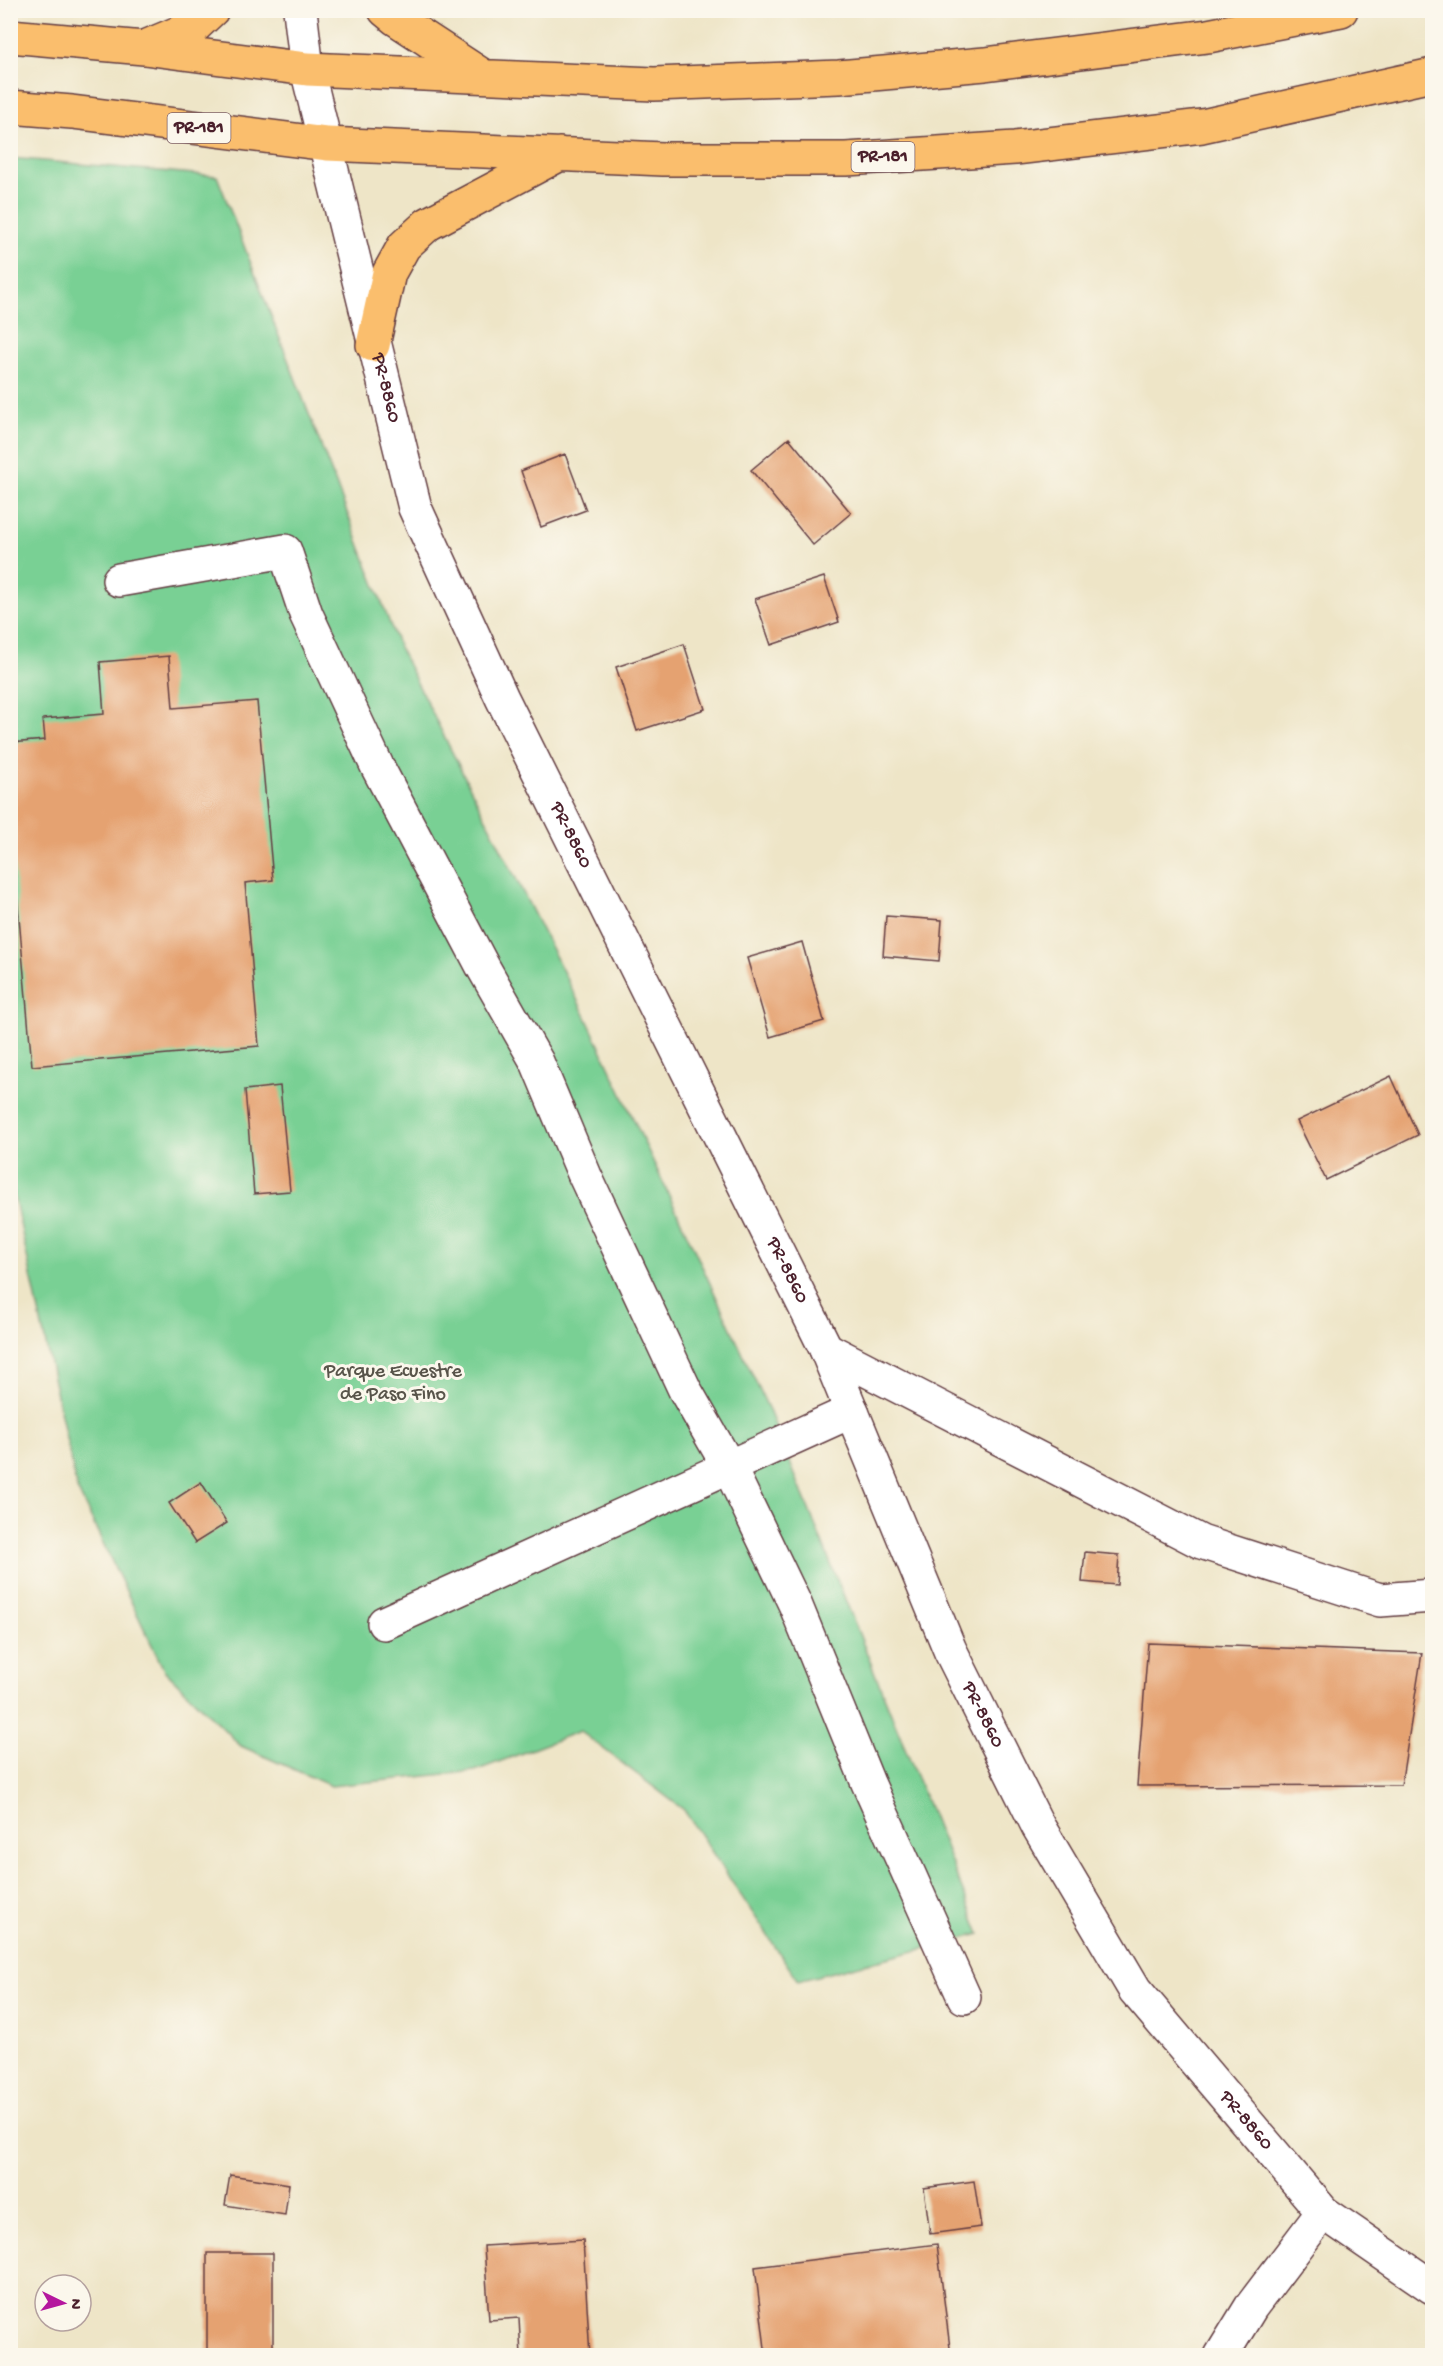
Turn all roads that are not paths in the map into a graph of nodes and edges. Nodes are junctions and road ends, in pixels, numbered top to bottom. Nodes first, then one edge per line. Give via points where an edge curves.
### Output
1 (212, 10) edge
2 (300, 10) edge
3 (386, 10) edge
4 (1341, 10) edge
5 (10, 36) edge
6 (144, 48) junction
7 (307, 69) junction
8 (1432, 75) edge
9 (484, 77) junction
10 (10, 107) edge
11 (327, 144) junction
12 (561, 153) junction
13 (373, 345) junction
14 (119, 580) dead end
15 (826, 1349) junction
16 (852, 1411) junction
17 (729, 1467) junction
18 (1432, 1596) edge
19 (384, 1623) dead end
20 (964, 1997) dead end
21 (1323, 2212) junction
22 (1432, 2287) edge
23 (1221, 2355) edge

1 - 6 main road via 195,26
2 - 7 street, PR-8860
3 - 9 main road
4 - 9 main road via 1208,36 985,64 839,77 654,84
5 - 6 main road
6 - 7 main road
7 - 9 main road
7 - 11 street, PR-8860
8 - 12 main road, PR-181 via 1202,126 1015,148 846,159 663,159
10 - 11 main road, PR-181
11 - 12 main road, PR-181
11 - 13 street, PR-8860 / PR-8860
12 - 13 main road via 428,224 404,246 389,273
13 - 15 street, PR-8860 / PR-8860 via 415,508 501,698
14 - 17 street via 285,551 306,614 377,766 537,1062 585,1176 680,1379
15 - 16 street, PR-8860 / PR-8860
15 - 18 street via 1201,1542 1380,1600
16 - 17 street
16 - 21 street, PR-8860 / PR-8860 via 950,1650 1038,1826 1135,1990
17 - 19 street
17 - 20 street via 795,1604 868,1784
21 - 22 street, PR-8860 / PR-8860
21 - 23 street via 1251,2307

